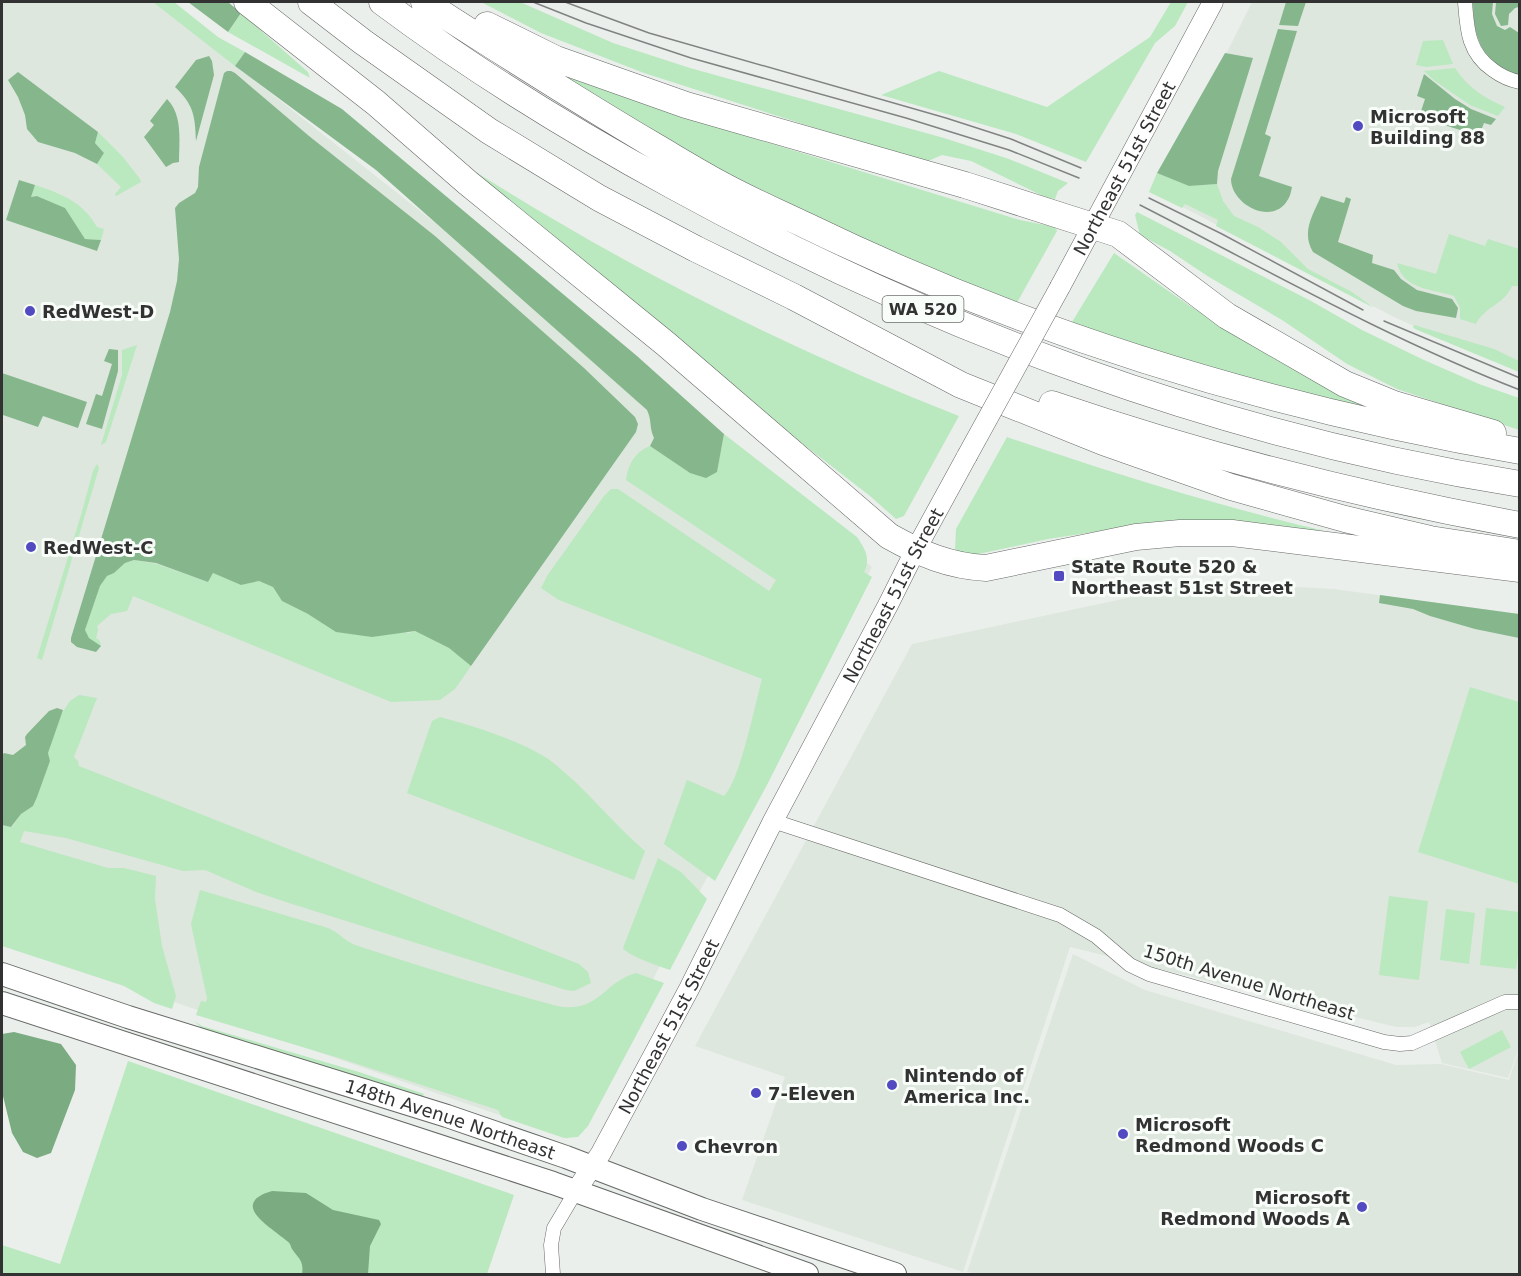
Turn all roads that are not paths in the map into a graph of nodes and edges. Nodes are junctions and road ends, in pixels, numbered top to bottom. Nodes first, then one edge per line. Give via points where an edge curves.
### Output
1 (247, 2) edge
2 (311, 2) edge
3 (382, 2) edge
4 (424, 2) edge
5 (448, 2) edge
6 (1214, 2) edge
7 (1465, 2) edge
8 (1520, 82) edge
9 (1092, 225) junction
10 (794, 297) junction
11 (1520, 440) edge
12 (1520, 451) edge
13 (1520, 484) edge
14 (1520, 525) edge
15 (915, 551) junction
16 (1520, 553) edge
17 (1520, 569) edge
18 (773, 821) junction
19 (2, 974) edge
20 (1520, 1002) edge
21 (2, 1003) edge
22 (592, 1167) junction
23 (576, 1191) junction
24 (553, 1275) edge
25 (807, 1275) edge
26 (895, 1275) edge

1 - 15 highway via 376,103 666,344 889,536
2 - 10 highway, WA 520 via 489,131 599,198
3 - 13 highway, WA 520 via 509,89 618,156 835,270 947,320 1124,385 1293,437 1443,472
4 - 12 highway via 520,65 726,187 951,292 1141,361 1309,407
5 - 9 highway via 508,37 609,79
6 - 9 main road, Northeast 51st Street
7 - 8 street via 1467,34 1477,57 1503,77
9 - 11 highway via 1118,234 1227,316 1345,384 1395,404
9 - 15 main road, Northeast 51st Street, bridge
10 - 14 highway, WA 520 via 1022,393 1121,428 1258,468
10 - 16 highway via 961,385 1103,442 1232,487 1345,519
15 - 17 highway via 963,567 986,568 1136,537 1232,533
15 - 18 main road, Northeast 51st Street
18 - 20 street, 150th Avenue Northeast via 1060,915 1149,974 1384,1042 1412,1043 1505,1002
18 - 22 main road, Northeast 51st Street via 689,989
19 - 22 main road, 148th Avenue Northeast via 447,1116
21 - 23 main road, 148th Avenue Northeast
22 - 23 main road, Northeast 51st Street
22 - 26 main road, 148th Avenue Northeast
23 - 24 street via 554,1228 550,1245
23 - 25 main road, 148th Avenue Northeast

